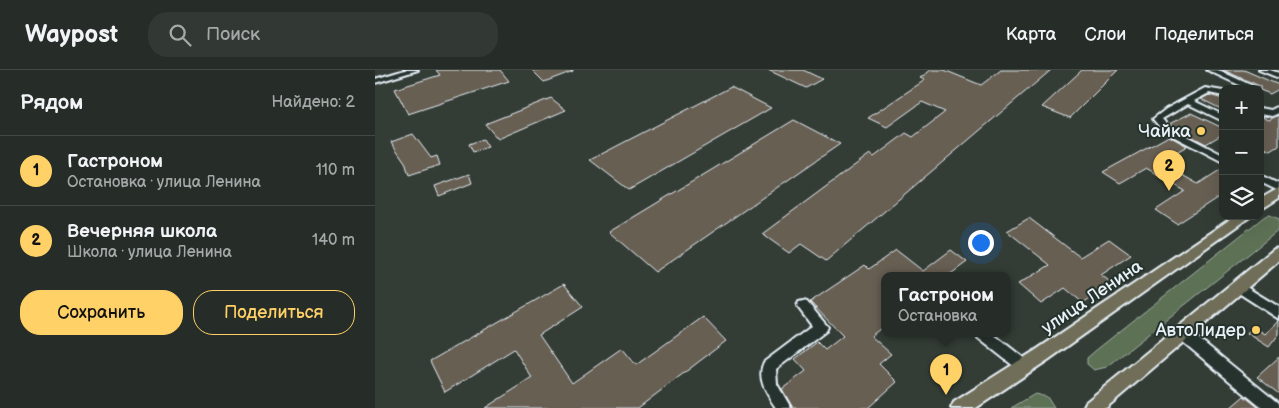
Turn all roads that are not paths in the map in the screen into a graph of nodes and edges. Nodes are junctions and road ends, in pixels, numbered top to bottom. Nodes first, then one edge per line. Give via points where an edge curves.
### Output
1 (413, 70) edge
2 (1211, 70) edge
3 (1263, 70) edge
4 (1279, 76) edge
5 (375, 81) edge
6 (1246, 85) edge
7 (1219, 93) edge
8 (1190, 100) junction
9 (1279, 109) edge
10 (1219, 111) edge
11 (1264, 112) edge
12 (1219, 116) edge
13 (1219, 156) edge
14 (1264, 181) edge
15 (1279, 190) edge
16 (1264, 203) edge
17 (1239, 220) edge
18 (1279, 253) edge
19 (1238, 287) junction
20 (803, 306) dead end
21 (1279, 314) edge
22 (1182, 333) junction
23 (987, 337) edge
24 (1025, 366) junction
25 (784, 408) edge
26 (961, 408) edge
27 (1092, 408) edge
28 (1273, 408) edge

1 - 5 street
2 - 6 street
3 - 4 street
7 - 8 street via 1208,90
8 - 10 street
8 - 12 street
8 - 13 street via 1157,119 1160,124
9 - 11 street via 1272,113
14 - 15 street
15 - 16 main road
17 - 24 main road, улица Ленина
18 - 19 main road
19 - 21 street
19 - 22 main road
20 - 25 street via 821,327 769,366 770,386
22 - 27 main road
22 - 28 street
23 - 24 street
24 - 26 main road, улица Ленина

